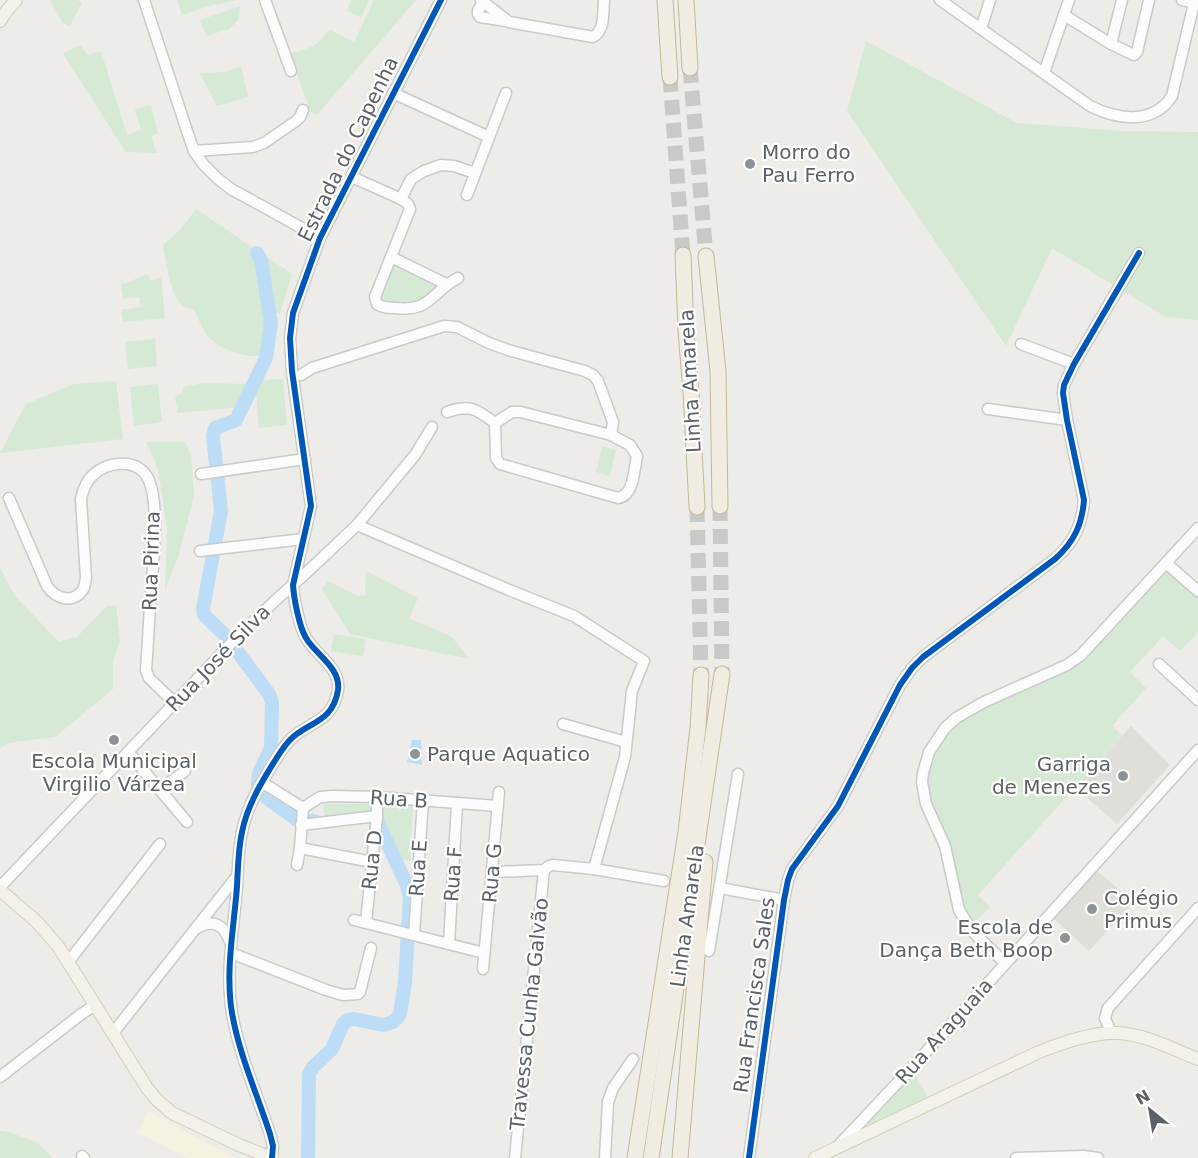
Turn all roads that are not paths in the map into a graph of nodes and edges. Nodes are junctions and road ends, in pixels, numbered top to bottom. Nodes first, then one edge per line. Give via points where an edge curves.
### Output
1 (16, 0) edge
2 (144, 0) edge
3 (265, 0) edge
4 (441, 0) edge
5 (604, 0) edge
6 (665, 0) edge
7 (686, 0) edge
8 (940, 0) edge
9 (990, 0) edge
10 (1069, 0) edge
11 (1122, 0) edge
12 (1149, 0) edge
13 (1182, 0) edge
14 (482, 1) edge
15 (1196, 3) edge
16 (1064, 15) junction
17 (0, 21) edge
18 (981, 28) junction
19 (1111, 44) junction
20 (690, 68) tunnel mouth
21 (291, 71) dead end
22 (1044, 73) junction
23 (670, 77) tunnel mouth
24 (393, 93) junction
25 (506, 93) dead end
26 (303, 110) dead end
27 (489, 137) junction
28 (194, 151) junction
29 (475, 173) junction
30 (352, 177) junction
31 (467, 195) dead end
32 (401, 200) junction
33 (320, 238) junction
34 (1139, 253) dead end
35 (683, 255) tunnel mouth
36 (706, 256) tunnel mouth
37 (391, 257) junction
38 (458, 278) dead end
39 (446, 284) junction
40 (1021, 344) dead end
41 (1074, 364) junction
42 (297, 376) junction
43 (988, 409) dead end
44 (447, 412) dead end
45 (1067, 420) junction
46 (495, 423) junction
47 (432, 427) dead end
48 (611, 435) junction
49 (305, 459) junction
50 (201, 474) dead end
51 (9, 498) dead end
52 (720, 506) tunnel mouth
53 (697, 507) tunnel mouth
54 (357, 525) junction
55 (1198, 528) edge
56 (303, 539) junction
57 (205, 551) dead end
58 (1166, 563) junction
59 (293, 585) junction
60 (1198, 591) edge
61 (1159, 664) dead end
62 (723, 674) tunnel mouth
63 (701, 675) tunnel mouth
64 (1198, 700) edge
65 (175, 703) junction
66 (563, 724) dead end
67 (626, 742) junction
68 (1198, 750) edge
69 (128, 752) junction
70 (185, 771) dead end
71 (738, 774) dead end
72 (263, 783) junction
73 (160, 790) junction
74 (499, 792) dead end
75 (705, 795) junction
76 (377, 797) junction
77 (423, 800) junction
78 (458, 804) junction
79 (498, 807) junction
80 (377, 816) junction
81 (302, 817) junction
82 (187, 822) dead end
83 (160, 844) dead end
84 (300, 848) junction
85 (372, 862) junction
86 (297, 864) dead end
87 (594, 869) junction
88 (544, 870) junction
89 (492, 873) junction
90 (237, 876) junction
91 (664, 881) dead end
92 (0, 888) edge
93 (720, 888) junction
94 (784, 900) junction
95 (1198, 908) edge
96 (354, 920) dead end
97 (366, 922) junction
98 (197, 928) junction
99 (414, 935) junction
100 (449, 944) junction
101 (371, 948) dead end
102 (231, 949) junction
103 (709, 951) dead end
104 (484, 953) junction
105 (69, 961) junction
106 (1005, 963) junction
107 (483, 969) dead end
108 (95, 1005) junction
109 (113, 1033) junction
110 (1111, 1033) junction
111 (633, 1059) dead end
112 (1198, 1059) edge
113 (0, 1077) edge
114 (863, 1129) junction
115 (272, 1158) edge
116 (515, 1158) edge
117 (605, 1158) edge
118 (635, 1158) edge
119 (651, 1158) edge
120 (680, 1158) edge
121 (749, 1158) edge
122 (815, 1158) edge
123 (1016, 1158) edge
124 (1098, 1158) edge

1 - 17 main road
2 - 28 street
3 - 21 street
4 - 24 street, Estrada do Capenha
5 - 14 street via 601,30 593,37 510,22
6 - 23 highway
7 - 20 highway
8 - 18 street
9 - 18 street
10 - 16 street
11 - 19 street
12 - 19 street via 1136,54
13 - 15 street
15 - 22 street via 1172,96 1148,116 1117,117 1104,113
16 - 19 street
16 - 22 street
18 - 22 street
24 - 27 street
24 - 30 street, Estrada do Capenha
25 - 27 street
26 - 28 street via 296,121 253,147
27 - 29 street
28 - 33 street via 231,189
29 - 31 street
29 - 32 street via 441,165 424,171 411,179
30 - 32 street
30 - 33 street, Estrada do Capenha
32 - 37 street via 410,209
33 - 42 street, Estrada do Capenha via 293,313 290,338
34 - 41 street, Rua Francisca Sales
35 - 53 highway, Linha Amarela
36 - 52 highway, Linha Amarela via 718,371
37 - 39 street
37 - 39 street via 375,297 381,307 415,308 428,302
38 - 39 street
40 - 41 street
41 - 45 street, Rua Francisca Sales via 1063,393
42 - 48 street via 312,368 457,327 508,350 593,375 611,415
42 - 49 street, Estrada do Capenha
43 - 45 street
44 - 46 street via 475,408
45 - 94 street, Rua Francisca Sales via 1084,500 1073,539 1055,559 912,668 838,806 792,869
46 - 48 street via 512,412 521,412
46 - 48 street via 496,458 500,464 623,498 629,491 637,456 630,445
47 - 54 street, Rua José Silva via 415,455
49 - 50 street
49 - 56 street, Estrada do Capenha via 311,506
51 - 65 street, Rua Pirina via 47,586 60,598 69,598 84,588 86,578 81,499 88,480 105,467 121,463 145,472 153,490 155,537 146,670 149,678
54 - 59 street, Rua José Silva
54 - 67 street via 574,616 644,661 632,691
55 - 58 street
56 - 57 street
56 - 59 street, Estrada do Capenha
58 - 60 street
58 - 106 street via 1082,656 966,711 945,729 927,757 923,793 945,846 958,910 972,931
59 - 65 street, Rua José Silva
59 - 72 street, Estrada do Capenha via 305,636 335,674 338,688 328,713 286,743
61 - 64 street
62 - 75 highway, Linha Amarela
63 - 118 highway, Linha Amarela via 686,832
65 - 69 street, Rua José Silva
66 - 67 street
67 - 87 street
68 - 106 street, Rua Araguaia
69 - 73 street
69 - 92 street, Rua José Silva
70 - 73 street
71 - 93 street
72 - 81 street
72 - 90 street, Estrada do Capenha via 242,832
73 - 82 street
74 - 79 street, Rua G
75 - 119 highway, Linha Amarela
75 - 120 highway via 705,860
76 - 77 street, Rua B
76 - 80 street, Rua D
76 - 81 street, Rua B via 320,797
77 - 78 street, Rua B
77 - 99 street, Rua E
78 - 79 street, Rua B
78 - 100 street, Rua F
79 - 89 street, Rua G
80 - 81 street
80 - 85 street, Rua D
81 - 84 street
83 - 105 street
84 - 85 street
84 - 86 street
85 - 97 street, Rua D
87 - 88 street via 553,865
87 - 91 street
88 - 89 street
88 - 116 street, Travessa Cunha Galvão
89 - 104 street, Rua G
90 - 98 street
90 - 102 street, Estrada do Capenha
92 - 105 main road via 47,932
93 - 94 street
93 - 103 street
94 - 121 street, Rua Francisca Sales
95 - 110 street via 1108,1008 1105,1018
96 - 97 street
97 - 99 street
98 - 102 street via 215,923 225,930
98 - 109 street
99 - 100 street
100 - 104 street
101 - 102 street via 360,992 343,995
102 - 115 street, Estrada do Capenha via 229,993 233,1015 270,1134
104 - 107 street, Rua G
105 - 108 main road
106 - 114 street, Rua Araguaia
108 - 109 main road
108 - 113 street
109 - 115 main road via 147,1088 164,1107
110 - 112 main road via 1140,1036
110 - 114 main road via 1074,1039 1039,1052
111 - 117 street via 608,1102
114 - 122 main road
123 - 124 street

